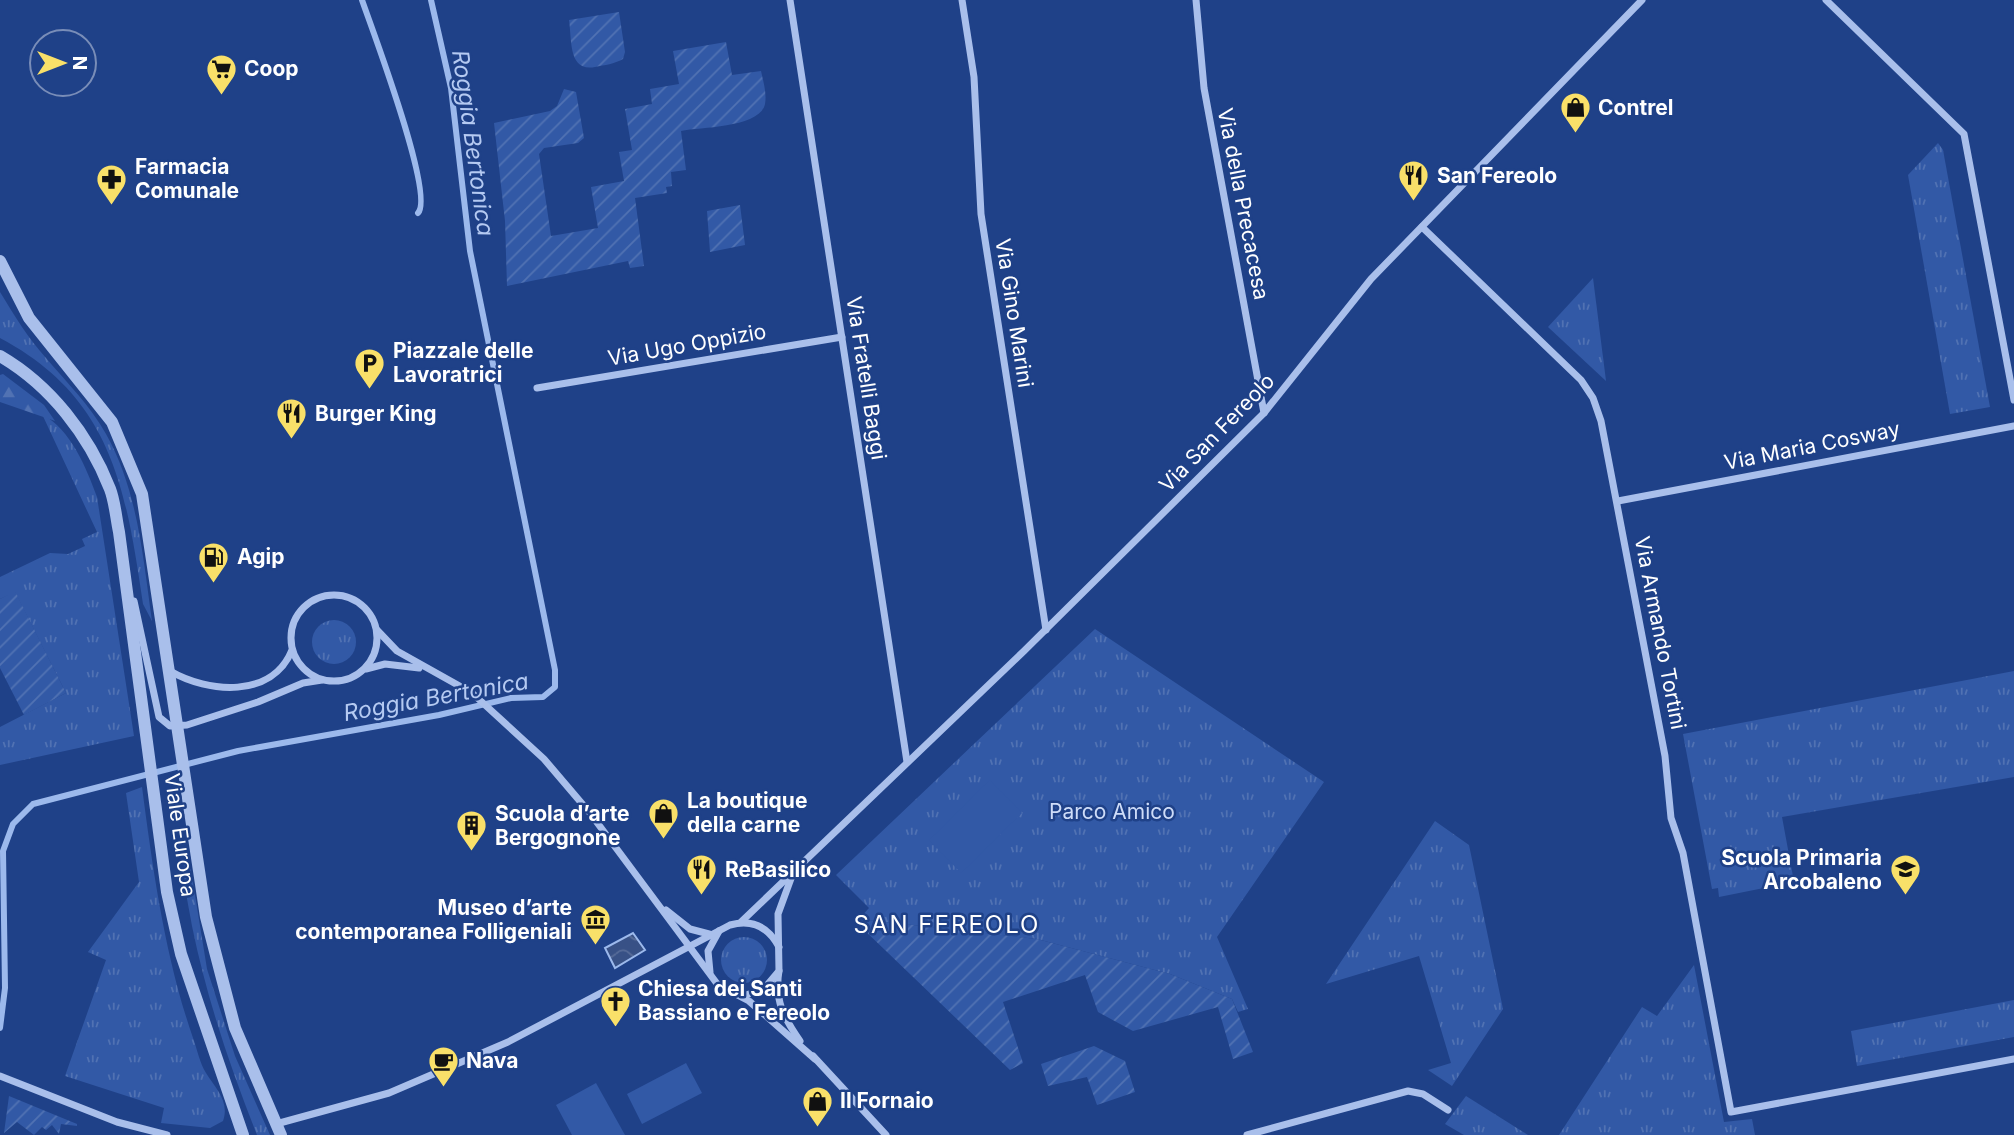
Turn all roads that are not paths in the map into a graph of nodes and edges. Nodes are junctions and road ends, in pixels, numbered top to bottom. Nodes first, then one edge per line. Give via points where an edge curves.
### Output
1 (790, 0) edge
2 (962, 0) edge
3 (1196, 0) edge
4 (1642, 0) edge
5 (1826, 0) edge
6 (1422, 227) junction
7 (0, 261) edge
8 (842, 337) junction
9 (0, 356) edge
10 (537, 388) dead end
11 (2014, 400) edge
12 (1264, 413) junction
13 (2014, 426) edge
14 (1618, 501) junction
15 (119, 532) junction
16 (377, 630) junction
17 (1046, 630) junction
18 (292, 650) junction
19 (363, 670) junction
20 (170, 671) junction
21 (436, 672) junction
22 (322, 680) junction
23 (177, 726) junction
24 (907, 762) junction
25 (795, 869) junction
26 (660, 905) junction
27 (741, 922) junction
28 (717, 932) junction
29 (688, 946) junction
30 (779, 947) junction
31 (779, 971) junction
32 (711, 975) junction
33 (740, 996) junction
34 (815, 1059) junction
35 (2014, 1059) edge
36 (0, 1076) edge
37 (1447, 1110) dead end
38 (278, 1129) edge
39 (167, 1135) edge
40 (243, 1135) edge
41 (886, 1135) edge
42 (1247, 1135) edge

1 - 8 street, Via Fratelli Baggi
2 - 17 street, Via Gino Marini via 974,77 981,214
3 - 12 street, Via della Precacesa via 1204,88
4 - 6 street, Via San Fereolo
5 - 11 street via 1964,134
6 - 12 street, Via San Fereolo via 1371,279
6 - 14 street, Via Armando Tortini via 1581,380 1601,421
7 - 20 street, Viale Europa via 29,318 101,405 129,456 147,516
8 - 10 street, Via Ugo Oppizio
8 - 24 street, Via Fratelli Baggi
9 - 15 street, Viale Europa via 48,391 75,426 111,491
12 - 17 street, Via San Fereolo
13 - 14 street, Via Maria Cosway
14 - 35 street, Via Armando Tortini via 1665,756 1671,818 1683,853 1731,1112
15 - 23 street, Viale Europa via 159,717
15 - 40 street, Viale Europa via 167,892 181,954
16 - 18 street via 360,603 341,595 324,596 311,601 294,622
16 - 19 street via 374,652
16 - 21 street via 397,651
17 - 24 street, Via San Fereolo
18 - 20 street via 274,674 245,687 192,682
18 - 22 street via 299,663
19 - 21 street via 397,664
19 - 22 street via 336,681
20 - 23 street, Viale Europa
21 - 26 street via 494,711 567,784
22 - 23 street
23 - 38 street, Viale Europa via 206,917 221,984
24 - 25 street, Via San Fereolo
25 - 27 street, Via San Fereolo
25 - 30 street, Via San Fereolo via 778,914
26 - 28 street via 690,929
26 - 29 street
27 - 28 street, Via San Fereolo
27 - 30 street via 764,928
28 - 29 street, Via San Fereolo
28 - 32 street via 708,951
29 - 32 street
29 - 38 street, Via San Fereolo via 508,1042 389,1093
30 - 31 street, Via San Fereolo
31 - 33 street via 763,990
31 - 34 street, Via San Fereolo via 779,1007
32 - 33 street via 718,985
33 - 34 street
34 - 41 street
36 - 39 street via 117,1122
37 - 42 street via 1423,1094 1408,1091

